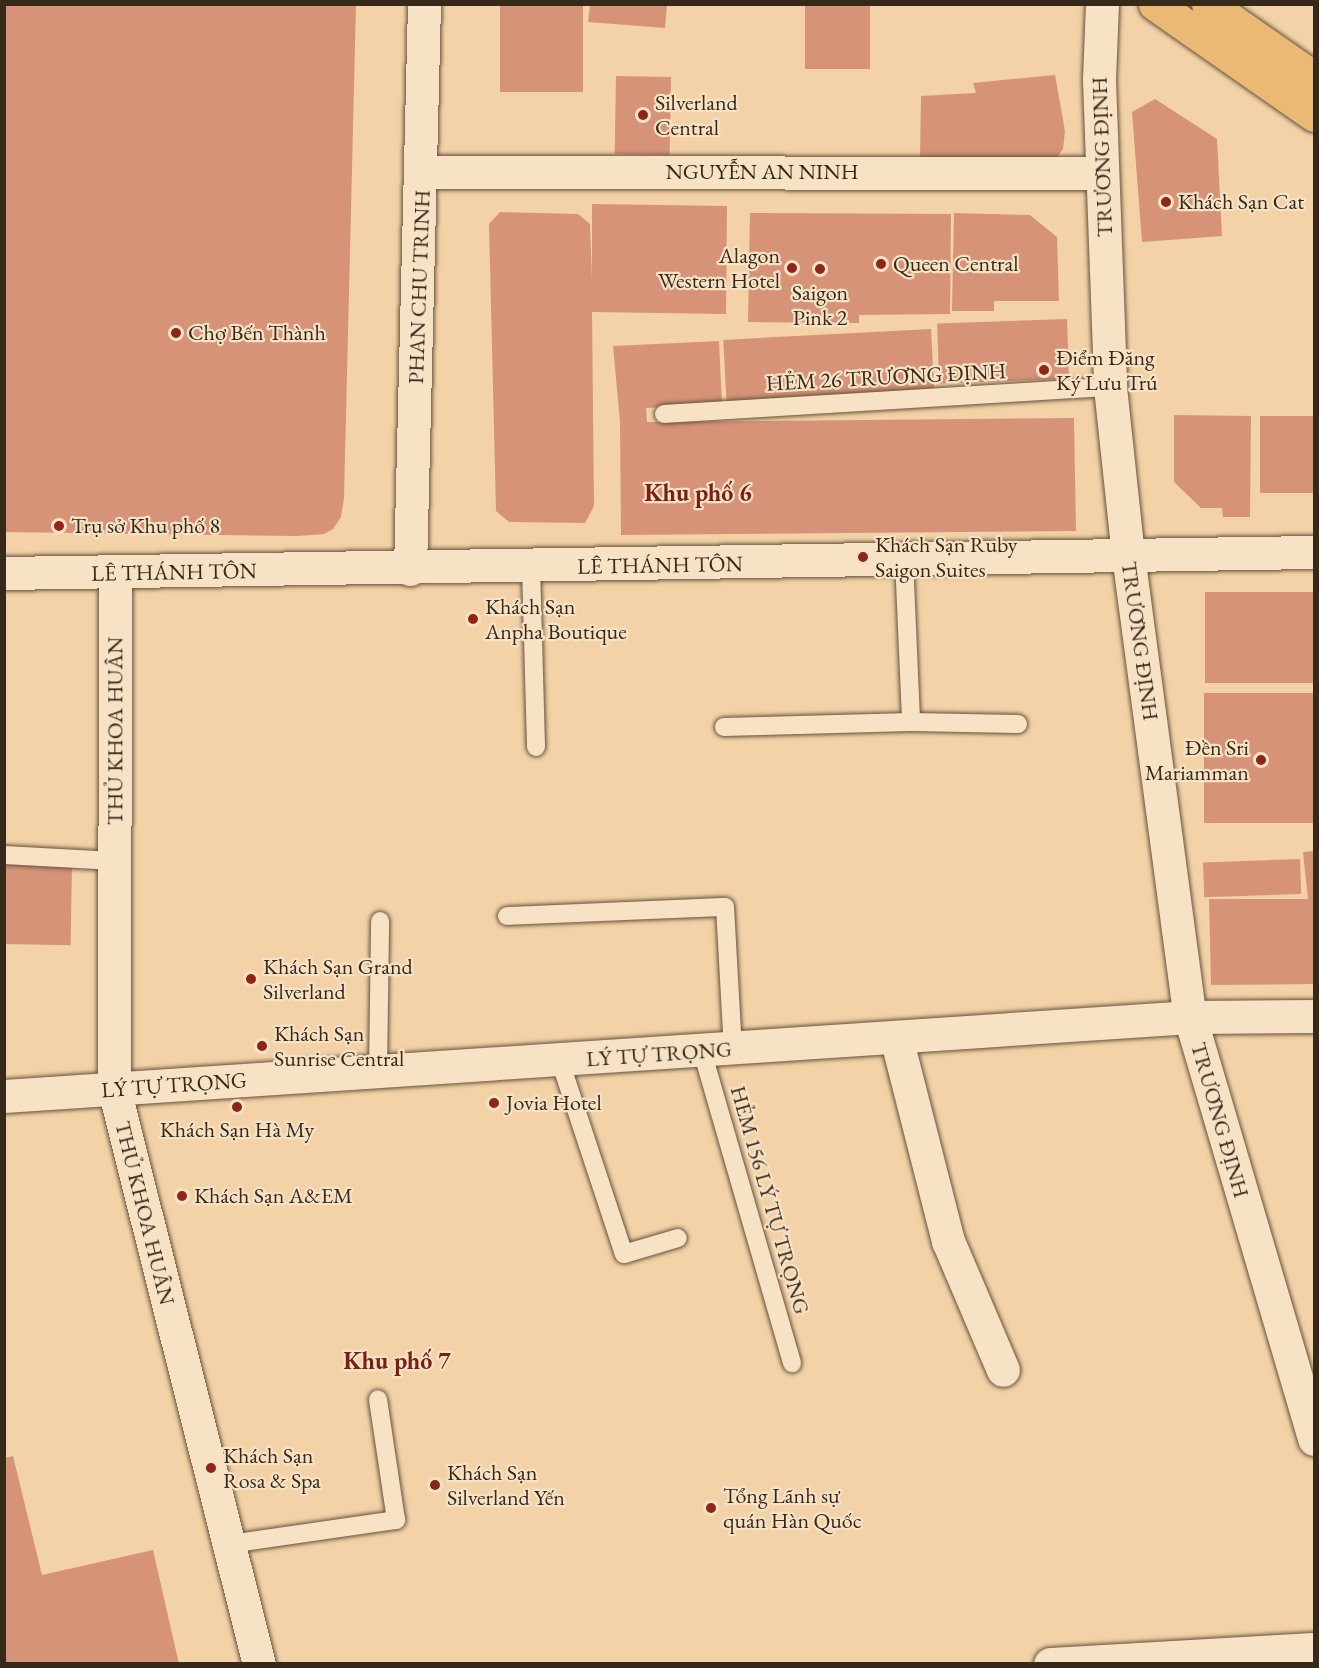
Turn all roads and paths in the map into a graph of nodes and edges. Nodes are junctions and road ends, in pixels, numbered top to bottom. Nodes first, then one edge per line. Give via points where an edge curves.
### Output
1 (424, 4) edge
2 (1102, 4) edge
3 (1155, 4) edge
4 (1208, 4) edge
5 (1314, 78) edge
6 (1314, 115) edge
7 (423, 172) junction
8 (1101, 173) junction
9 (1110, 387) junction
10 (664, 414) dead end
11 (1314, 552) edge
12 (1128, 555) junction
13 (904, 559) junction
14 (531, 567) junction
15 (410, 570) junction
16 (4, 573) edge
17 (115, 573) junction
18 (911, 722) junction
19 (1018, 724) dead end
20 (724, 727) dead end
21 (536, 747) dead end
22 (4, 855) edge
23 (115, 861) junction
24 (507, 916) dead end
25 (381, 921) dead end
26 (1314, 1016) edge
27 (1190, 1017) junction
28 (896, 1037) junction
29 (718, 1050) junction
30 (560, 1060) junction
31 (378, 1072) junction
32 (114, 1089) junction
33 (4, 1096) edge
34 (678, 1238) dead end
35 (792, 1363) dead end
36 (1003, 1370) dead end
37 (378, 1399) dead end
38 (1314, 1439) edge
39 (229, 1544) junction
40 (1314, 1649) edge
41 (259, 1664) edge
42 (1050, 1664) edge

1 - 7 street, PHAN CHU TRINH
2 - 8 street, TRƯƠNG ĐỊNH
3 - 6 main road
4 - 5 main road
7 - 8 street, NGUYỄN AN NINH
7 - 15 street, PHAN CHU TRINH
8 - 9 street, TRƯƠNG ĐỊNH
9 - 10 lane, HẺM 26 TRƯƠNG ÐỊNH
9 - 12 street, TRƯƠNG ĐỊNH
11 - 12 street, LÊ THÁNH TÔN
12 - 13 street, LÊ THÁNH TÔN
12 - 27 street, TRƯƠNG ĐỊNH
13 - 14 street, LÊ THÁNH TÔN
13 - 18 lane
14 - 15 street, LÊ THÁNH TÔN
14 - 21 lane
15 - 17 street, LÊ THÁNH TÔN
16 - 17 street, LÊ THÁNH TÔN
17 - 23 street, THỦ KHOA HUÂN
18 - 19 lane
18 - 20 lane
22 - 23 lane
23 - 32 street, THỦ KHOA HUÂN
24 - 29 lane, HẺM 156 LÝ TỰ TRỌNG via 725,907
25 - 31 lane
26 - 27 street, LÝ TỰ TRỌNG
27 - 28 street, LÝ TỰ TRỌNG
27 - 38 street, TRƯƠNG ĐỊNH
28 - 29 street, LÝ TỰ TRỌNG
28 - 36 street via 948,1241
29 - 30 street, LÝ TỰ TRỌNG
29 - 35 lane, HẺM 156 LÝ TỰ TRỌNG
30 - 31 street, LÝ TỰ TRỌNG
30 - 34 lane via 624,1254
31 - 32 street, LÝ TỰ TRỌNG
32 - 33 street, LÝ TỰ TRỌNG
32 - 39 street, THỦ KHOA HUÂN
37 - 39 lane via 396,1520
39 - 41 street, THỦ KHOA HUÂN
40 - 42 street

